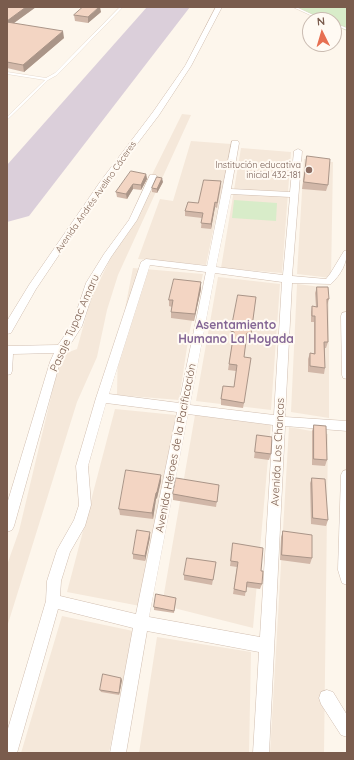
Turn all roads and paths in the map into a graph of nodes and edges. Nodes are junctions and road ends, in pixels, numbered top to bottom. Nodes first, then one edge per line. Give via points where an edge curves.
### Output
1 (122, 7) edge
2 (219, 7) edge
3 (294, 7) edge
4 (305, 12) edge
5 (7, 73) edge
6 (12, 74) junction
7 (7, 77) edge
8 (47, 80) junction
9 (7, 119) edge
10 (236, 142) dead end
11 (298, 151) dead end
12 (153, 177) dead end
13 (227, 191) junction
14 (293, 196) junction
15 (347, 252) edge
16 (211, 270) junction
17 (287, 279) junction
18 (346, 316) dead end
19 (7, 330) edge
20 (7, 350) edge
21 (61, 350) junction
22 (7, 371) edge
23 (347, 375) edge
24 (102, 398) junction
25 (184, 408) junction
26 (280, 421) junction
27 (347, 426) edge
28 (347, 475) edge
29 (7, 526) edge
30 (347, 578) edge
31 (53, 601) junction
32 (141, 623) junction
33 (267, 646) junction
34 (327, 698) dead end
35 (347, 729) edge
36 (9, 753) edge
37 (118, 753) edge
38 (261, 753) edge

1 - 8 lane
2 - 19 street, Avenida Andrés Avelino Cáceres via 188,66 44,269
3 - 4 lane
5 - 6 lane
6 - 7 lane
6 - 8 lane
8 - 9 lane
10 - 13 street, Avenida Héroes de la Pacificación
11 - 14 street, Avenida Los Chancas
12 - 21 street, Pasaje Tupac Amaru via 133,220 91,283 76,326
13 - 14 street
13 - 16 street, Avenida Héroes de la Pacificación
14 - 17 street, Avenida Los Chancas
15 - 17 street via 328,282
16 - 17 street
16 - 24 street via 146,262
16 - 25 street, Avenida Héroes de la Pacificación
17 - 26 street, Avenida Los Chancas
18 - 23 street
20 - 21 street
20 - 22 street
21 - 29 street, Pasaje Tupac Amaru via 55,362
24 - 25 street
24 - 31 street via 82,466 85,505 80,522 64,550 54,581
25 - 26 street
25 - 32 street, Avenida Héroes de la Pacificación
26 - 27 street
26 - 33 street, Avenida Los Chancas
28 - 30 street
31 - 32 street
31 - 36 street
32 - 33 street
32 - 37 street, Avenida Héroes de la Pacificación
33 - 38 street, Avenida Los Chancas
34 - 35 street

